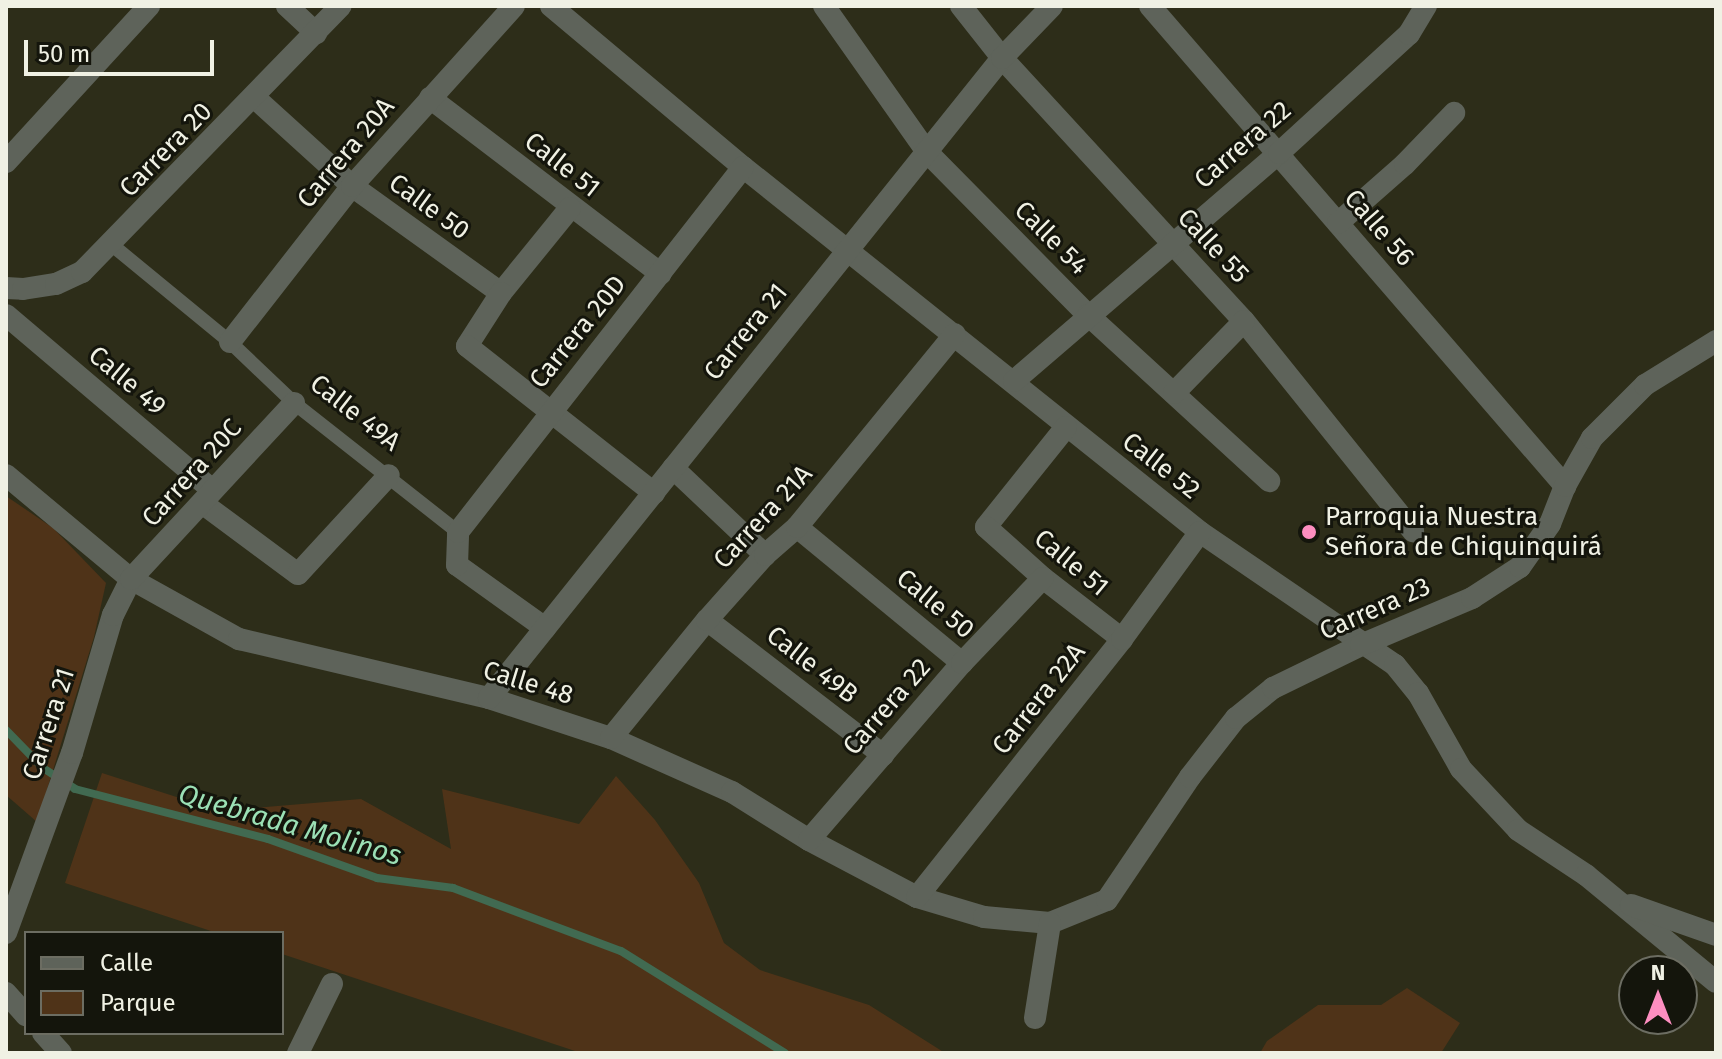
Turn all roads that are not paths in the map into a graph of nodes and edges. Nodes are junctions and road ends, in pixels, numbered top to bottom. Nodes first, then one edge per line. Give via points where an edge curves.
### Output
1 (149, 6) edge
2 (287, 6) edge
3 (341, 6) edge
4 (514, 6) edge
5 (551, 6) edge
6 (824, 6) edge
7 (961, 6) edge
8 (1052, 6) edge
9 (1150, 6) edge
10 (1426, 6) edge
11 (316, 33) junction
12 (1002, 58) junction
13 (255, 98) junction
14 (430, 98) junction
15 (1454, 113) dead end
16 (927, 152) junction
17 (1279, 153) junction
18 (6, 161) edge
19 (743, 167) junction
20 (352, 186) junction
21 (570, 208) junction
22 (1338, 223) junction
23 (1172, 243) junction
24 (112, 245) junction
25 (849, 248) junction
26 (661, 274) junction
27 (6, 288) edge
28 (501, 293) junction
29 (6, 315) edge
30 (1088, 315) junction
31 (1244, 321) junction
32 (955, 334) junction
33 (1716, 341) edge
34 (230, 342) junction
35 (1014, 381) junction
36 (1174, 393) junction
37 (294, 403) junction
38 (551, 411) junction
39 (1066, 427) junction
40 (673, 468) junction
41 (6, 475) edge
42 (389, 475) junction
43 (1269, 481) dead end
44 (1565, 486) junction
45 (654, 493) junction
46 (207, 497) junction
47 (797, 527) junction
48 (1413, 531) dead end
49 (458, 532) junction
50 (1200, 532) junction
51 (765, 555) junction
52 (1043, 578) junction
53 (131, 579) junction
54 (707, 620) junction
55 (545, 628) junction
56 (1122, 639) junction
57 (1361, 645) junction
58 (962, 663) junction
59 (489, 698) junction
60 (611, 738) junction
61 (883, 755) junction
62 (809, 840) junction
63 (917, 897) junction
64 (1618, 900) junction
65 (1050, 923) junction
66 (6, 933) edge
67 (1716, 935) edge
68 (1716, 982) edge
69 (332, 984) dead end
70 (6, 993) edge
71 (24, 1013) edge
72 (1035, 1018) dead end
73 (45, 1035) edge
74 (61, 1053) edge
75 (298, 1053) edge

1 - 18 street
2 - 11 street
3 - 11 street, Carrera 20
4 - 14 street, Carrera 20A
5 - 19 street, Calle 52
6 - 16 street, Calle 54
7 - 12 street, Calle 55
8 - 12 street, Carrera 21
9 - 17 street, Calle 56
10 - 17 street, Carrera 22 via 1409,34
11 - 13 street, Carrera 20
12 - 16 street, Carrera 21
12 - 23 street, Calle 55
13 - 20 street, Calle 50
13 - 24 street, Carrera 20
14 - 20 street, Carrera 20A
14 - 21 street, Calle 51
15 - 22 street
16 - 25 street, Carrera 21
16 - 30 street, Calle 54
17 - 22 street, Calle 56
17 - 23 street, Carrera 22
19 - 25 street, Calle 52
19 - 26 street, Carrera 20D
20 - 28 street, Calle 50
20 - 34 street, Carrera 20A
21 - 26 street, Calle 51
21 - 28 street
22 - 44 street, Calle 56
23 - 30 street, Carrera 22
23 - 31 street, Calle 55
24 - 27 street, Carrera 20 via 82,272 56,284
24 - 34 lane, Calle 49A
25 - 32 street, Calle 52
25 - 40 street, Carrera 21
26 - 38 street, Carrera 20D
28 - 38 street via 467,346
29 - 46 street, Calle 49
30 - 35 street, Carrera 22
30 - 36 street, Calle 54
31 - 36 street
31 - 48 street, Calle 55
32 - 35 street, Calle 52
32 - 47 street, Carrera 21A
33 - 44 street, Carrera 23 via 1645,385 1592,438
34 - 37 lane, Calle 49A
35 - 39 street, Calle 52
36 - 43 street, Calle 54
37 - 42 lane, Calle 49A
37 - 46 street, Carrera 20C
38 - 45 street
38 - 49 street, Carrera 20D
39 - 50 street, Calle 52
39 - 52 street, Calle 51 via 986,527
40 - 45 street, Carrera 21
40 - 51 street
41 - 53 street, Calle 48
42 - 46 street, Calle 49 via 298,574
42 - 49 lane, Calle 49A
44 - 57 street, Carrera 23 via 1550,524 1520,567 1472,598
45 - 55 street, Carrera 21
46 - 53 street, Carrera 20C
47 - 51 street, Carrera 21A
47 - 58 street, Calle 50
49 - 55 street via 457,565
50 - 56 street, Carrera 22A
50 - 57 street, Calle 52
51 - 54 street, Carrera 21A
52 - 56 street, Calle 51
52 - 58 street, Carrera 22
53 - 59 street, Calle 48 via 239,639
53 - 66 street, Carrera 21 via 113,615 72,753
54 - 60 street, Carrera 21A
54 - 61 street, Calle 49B
55 - 59 street, Carrera 21
56 - 63 street, Carrera 22A
57 - 64 street, Calle 52 via 1395,665 1418,693 1461,769 1518,830
57 - 65 street, Carrera 23 via 1273,688 1236,718 1107,900
58 - 61 street, Carrera 22
59 - 60 street, Calle 48
60 - 62 street, Calle 48 via 732,792
61 - 62 street, Carrera 22
62 - 63 street, Calle 48
63 - 65 street, Calle 48 via 984,917
64 - 67 street
64 - 68 street, Calle 52
65 - 72 street
69 - 75 street
70 - 71 street
73 - 74 street

